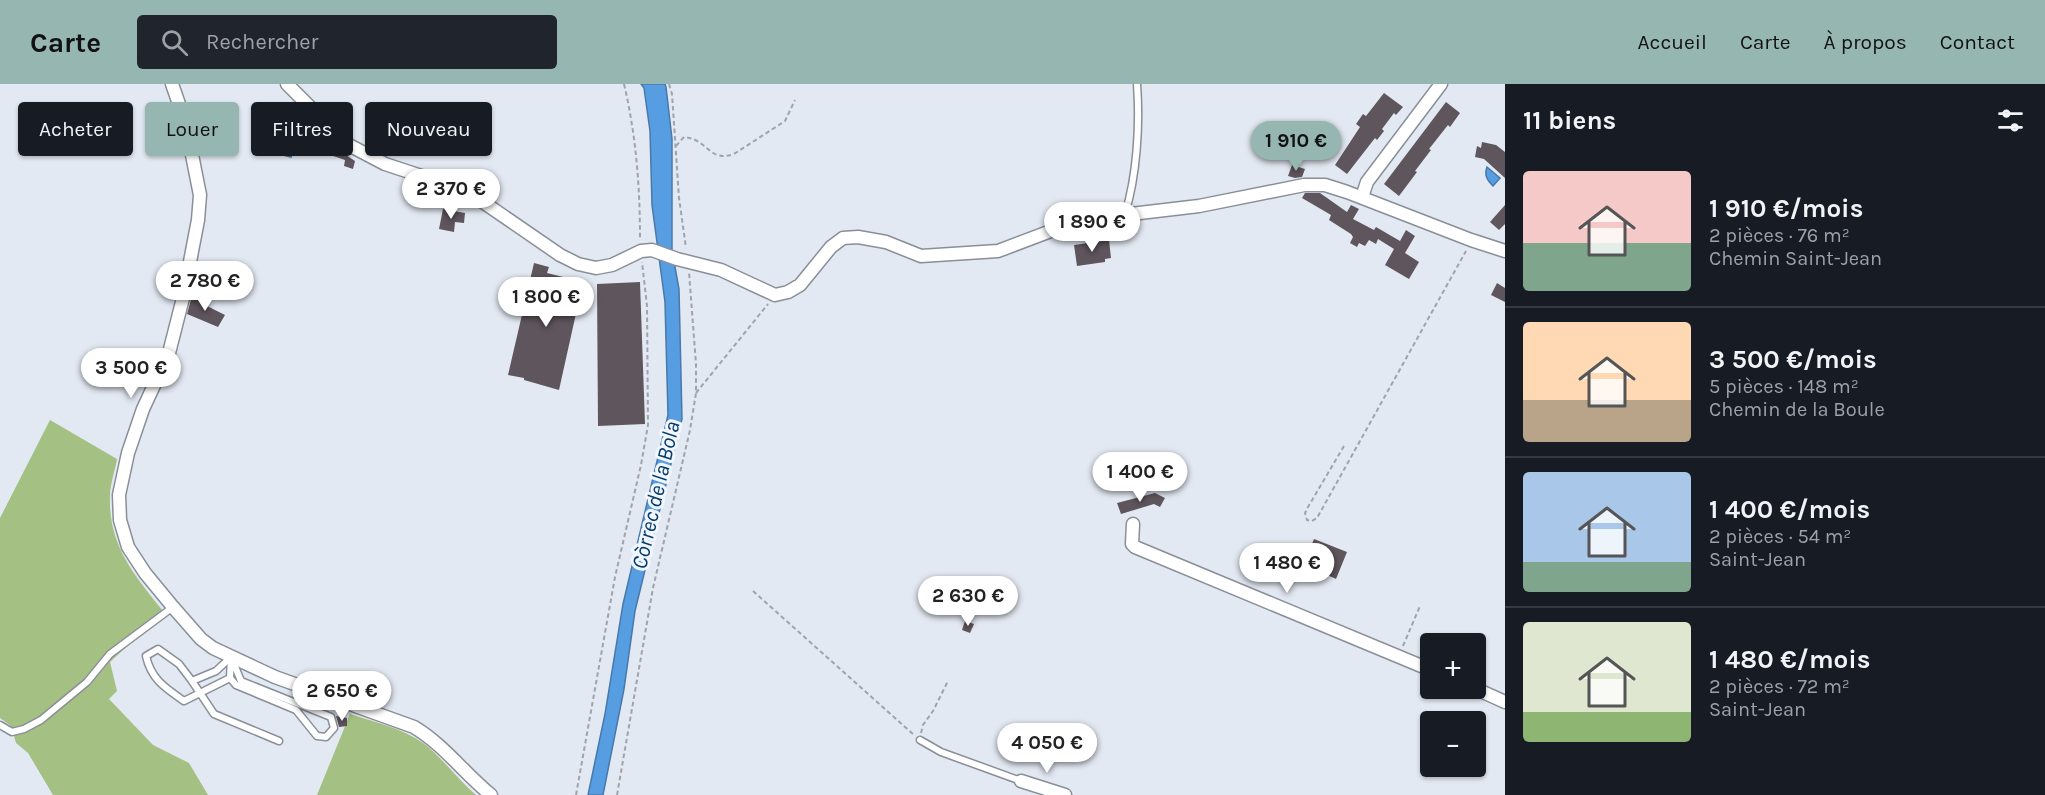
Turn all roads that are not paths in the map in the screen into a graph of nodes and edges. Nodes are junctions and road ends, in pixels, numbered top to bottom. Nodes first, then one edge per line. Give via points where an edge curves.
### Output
1 (172, 84) edge
2 (287, 84) edge
3 (1137, 84) edge
4 (1441, 84) edge
5 (1362, 197) junction
6 (1125, 215) junction
7 (1505, 250) edge
8 (1132, 524) dead end
9 (173, 607) junction
10 (231, 657) junction
11 (1420, 665) edge
12 (230, 678) junction
13 (192, 681) junction
14 (202, 693) junction
15 (1486, 693) edge
16 (1505, 702) edge
17 (0, 725) edge
18 (920, 740) road end
19 (279, 741) dead end
20 (1021, 781) joint
21 (491, 795) edge
22 (1065, 795) edge

1 - 9 street via 186,124 200,195 198,220 172,344 143,410 119,495 120,520 128,547
2 - 6 street via 347,144 385,164 467,191 560,255 596,268 646,251 722,270 775,295 800,285 843,238 886,242 921,256 998,251 1080,220
3 - 6 lane via 1136,145
4 - 5 street via 1367,182
5 - 6 street via 1325,185 1304,185 1199,206
5 - 7 street
8 - 11 street via 1135,548
9 - 10 street via 201,639
9 - 17 lane via 111,654 87,682 41,720 12,732
10 - 12 lane
10 - 12 lane via 241,681 331,717 334,728 326,737 317,736 296,710 247,691
10 - 13 lane via 216,671
10 - 21 street via 414,727 448,752
12 - 14 lane
13 - 14 lane
13 - 14 lane via 179,664 158,649 146,656 149,669 161,685 184,701
14 - 19 lane via 214,714
15 - 16 street
18 - 20 lane via 940,752
20 - 22 street

